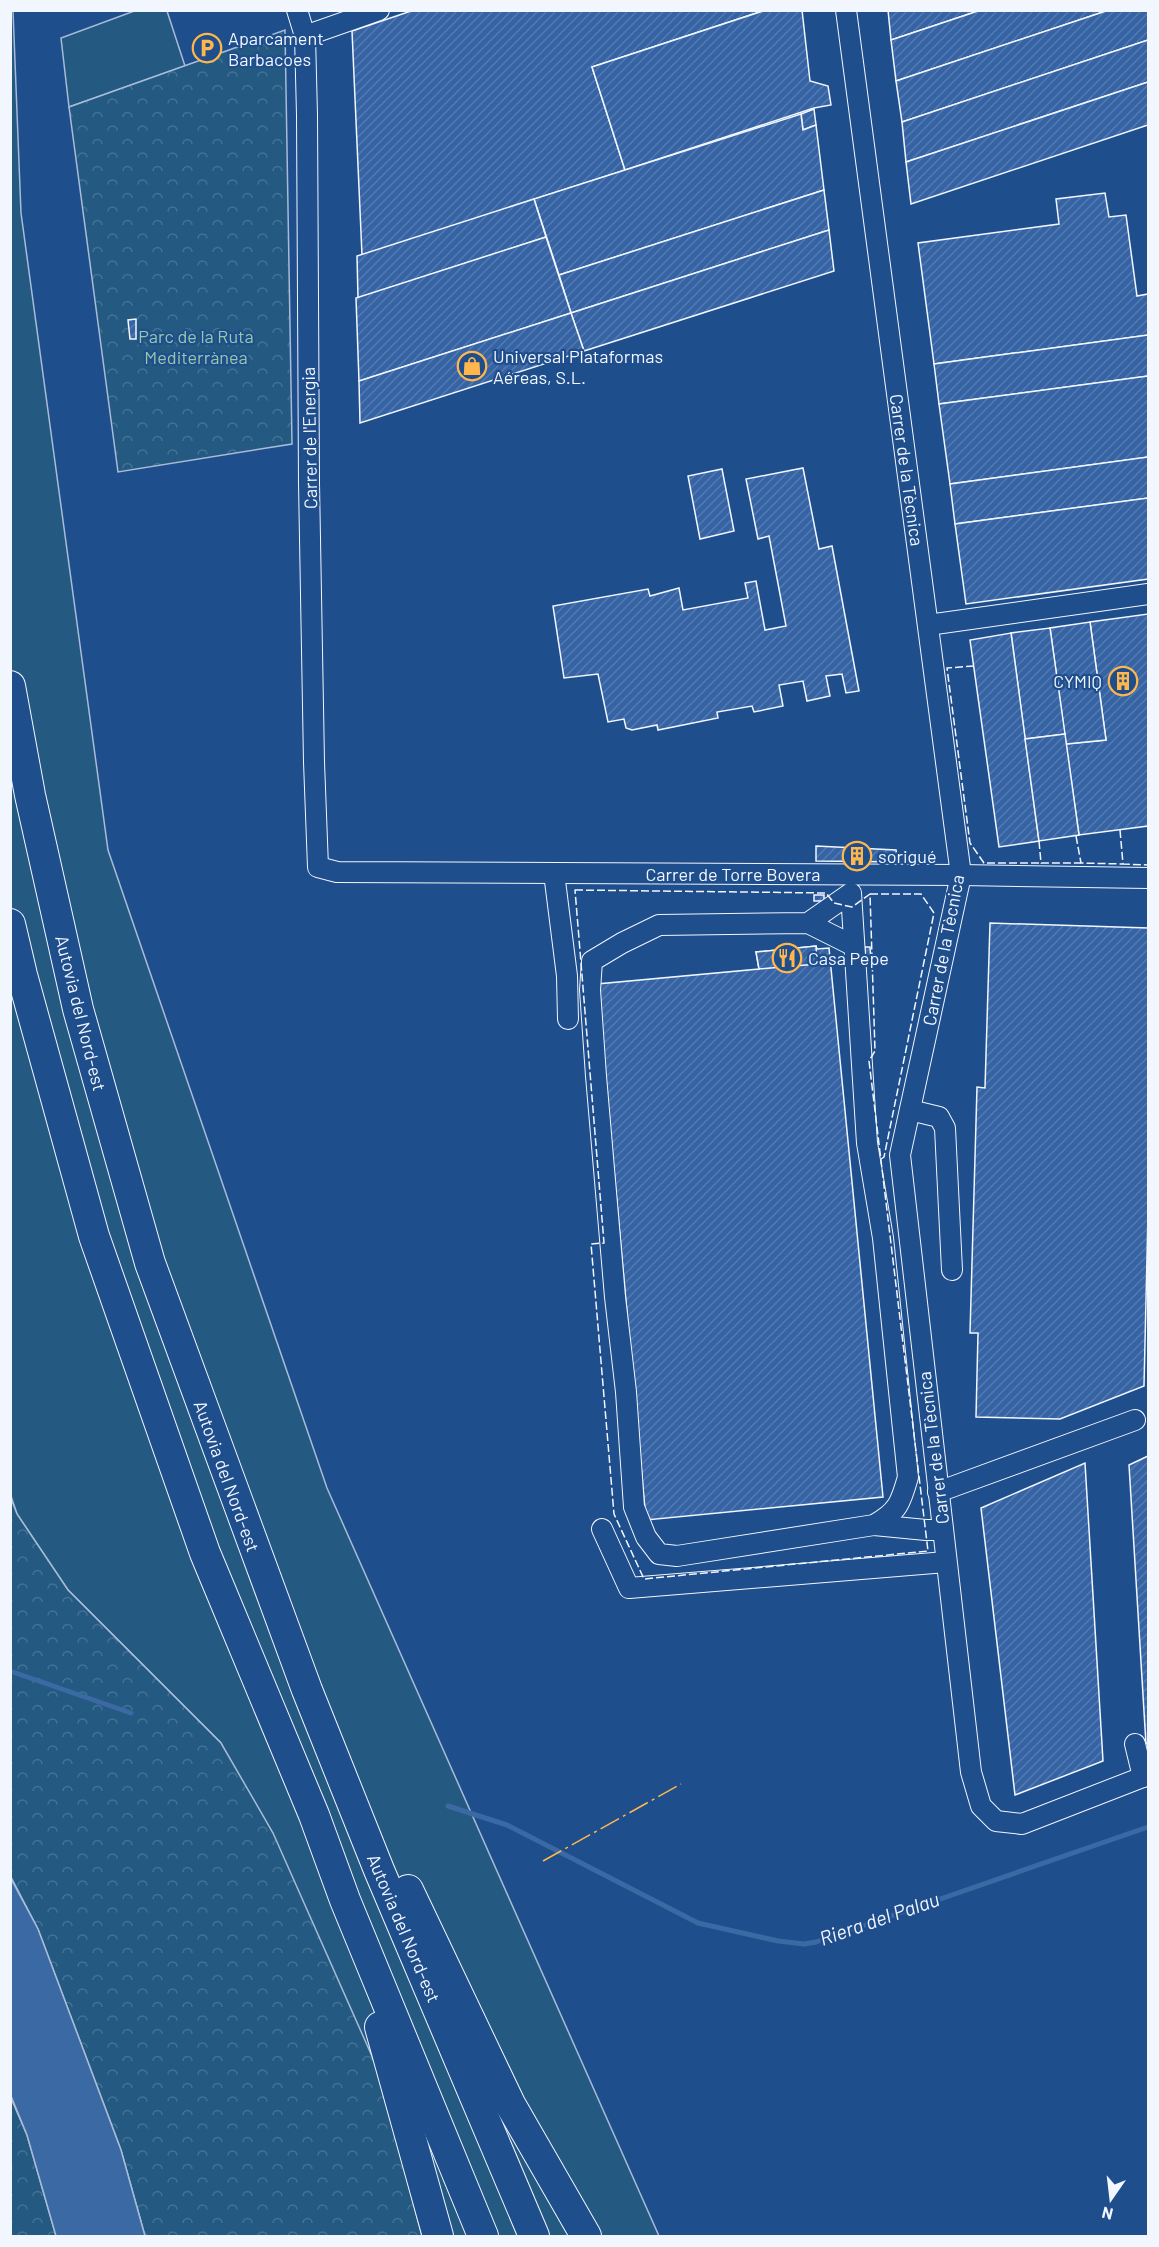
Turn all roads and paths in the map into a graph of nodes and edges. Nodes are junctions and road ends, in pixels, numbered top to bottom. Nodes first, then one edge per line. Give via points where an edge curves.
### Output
1 (297, 10) edge
2 (379, 10) edge
3 (846, 10) edge
4 (305, 36) junction
5 (1149, 594) edge
6 (928, 625) junction
7 (10, 686) edge
8 (318, 867) joint
9 (554, 873) junction
10 (961, 875) junction
11 (1149, 878) edge
12 (851, 883) junction
13 (808, 923) junction
14 (10, 924) edge
15 (854, 946) junction
16 (568, 1019) dead end
17 (910, 1110) junction
18 (952, 1270) dead end
19 (1135, 1420) dead end
20 (938, 1492) junction
21 (874, 1525) junction
22 (602, 1529) dead end
23 (943, 1530) junction
24 (946, 1562) junction
25 (307, 1690) junction
26 (1135, 1744) dead end
27 (1146, 1776) edge
28 (345, 1900) junction
29 (438, 2236) edge
30 (483, 2236) edge
31 (534, 2236) edge
32 (586, 2236) edge

1 - 4 street, Carrer de l'Energia
2 - 4 street
3 - 6 street, Carrer de la Tècnica
4 - 8 street, Carrer de l'Energia
5 - 6 street
6 - 10 street, Carrer de la Tècnica
7 - 25 highway, Autovia del Nord-est via 78,1009 150,1263
8 - 9 street, Carrer de Torre Bovera via 337,872
9 - 12 street, Carrer de Torre Bovera
9 - 16 street via 567,976
10 - 11 street, Carrer de Torre Bovera
10 - 12 street, Carrer de Torre Bovera
10 - 17 street, Carrer de la Tècnica
12 - 13 street via 834,903
12 - 15 street
13 - 15 street
13 - 21 street via 659,925 592,961 594,1054 634,1507 646,1537 659,1554 677,1556
14 - 28 highway via 94,1236 205,1553 314,1815
15 - 21 street via 867,1143 883,1238 908,1477 901,1503
17 - 18 street via 939,1116 945,1128
17 - 20 street, Carrer de la Tècnica via 900,1155
19 - 20 street
20 - 23 street, Carrer de la Tècnica
21 - 23 street
22 - 24 street via 629,1588
23 - 24 street, Carrer de la Tècnica
24 - 27 street, Carrer de la Tècnica via 972,1778 981,1806 996,1821 1022,1824
25 - 31 highway, Autovia del Nord-est
25 - 32 highway via 404,1881 510,2104
26 - 27 street
28 - 29 highway
28 - 30 highway

